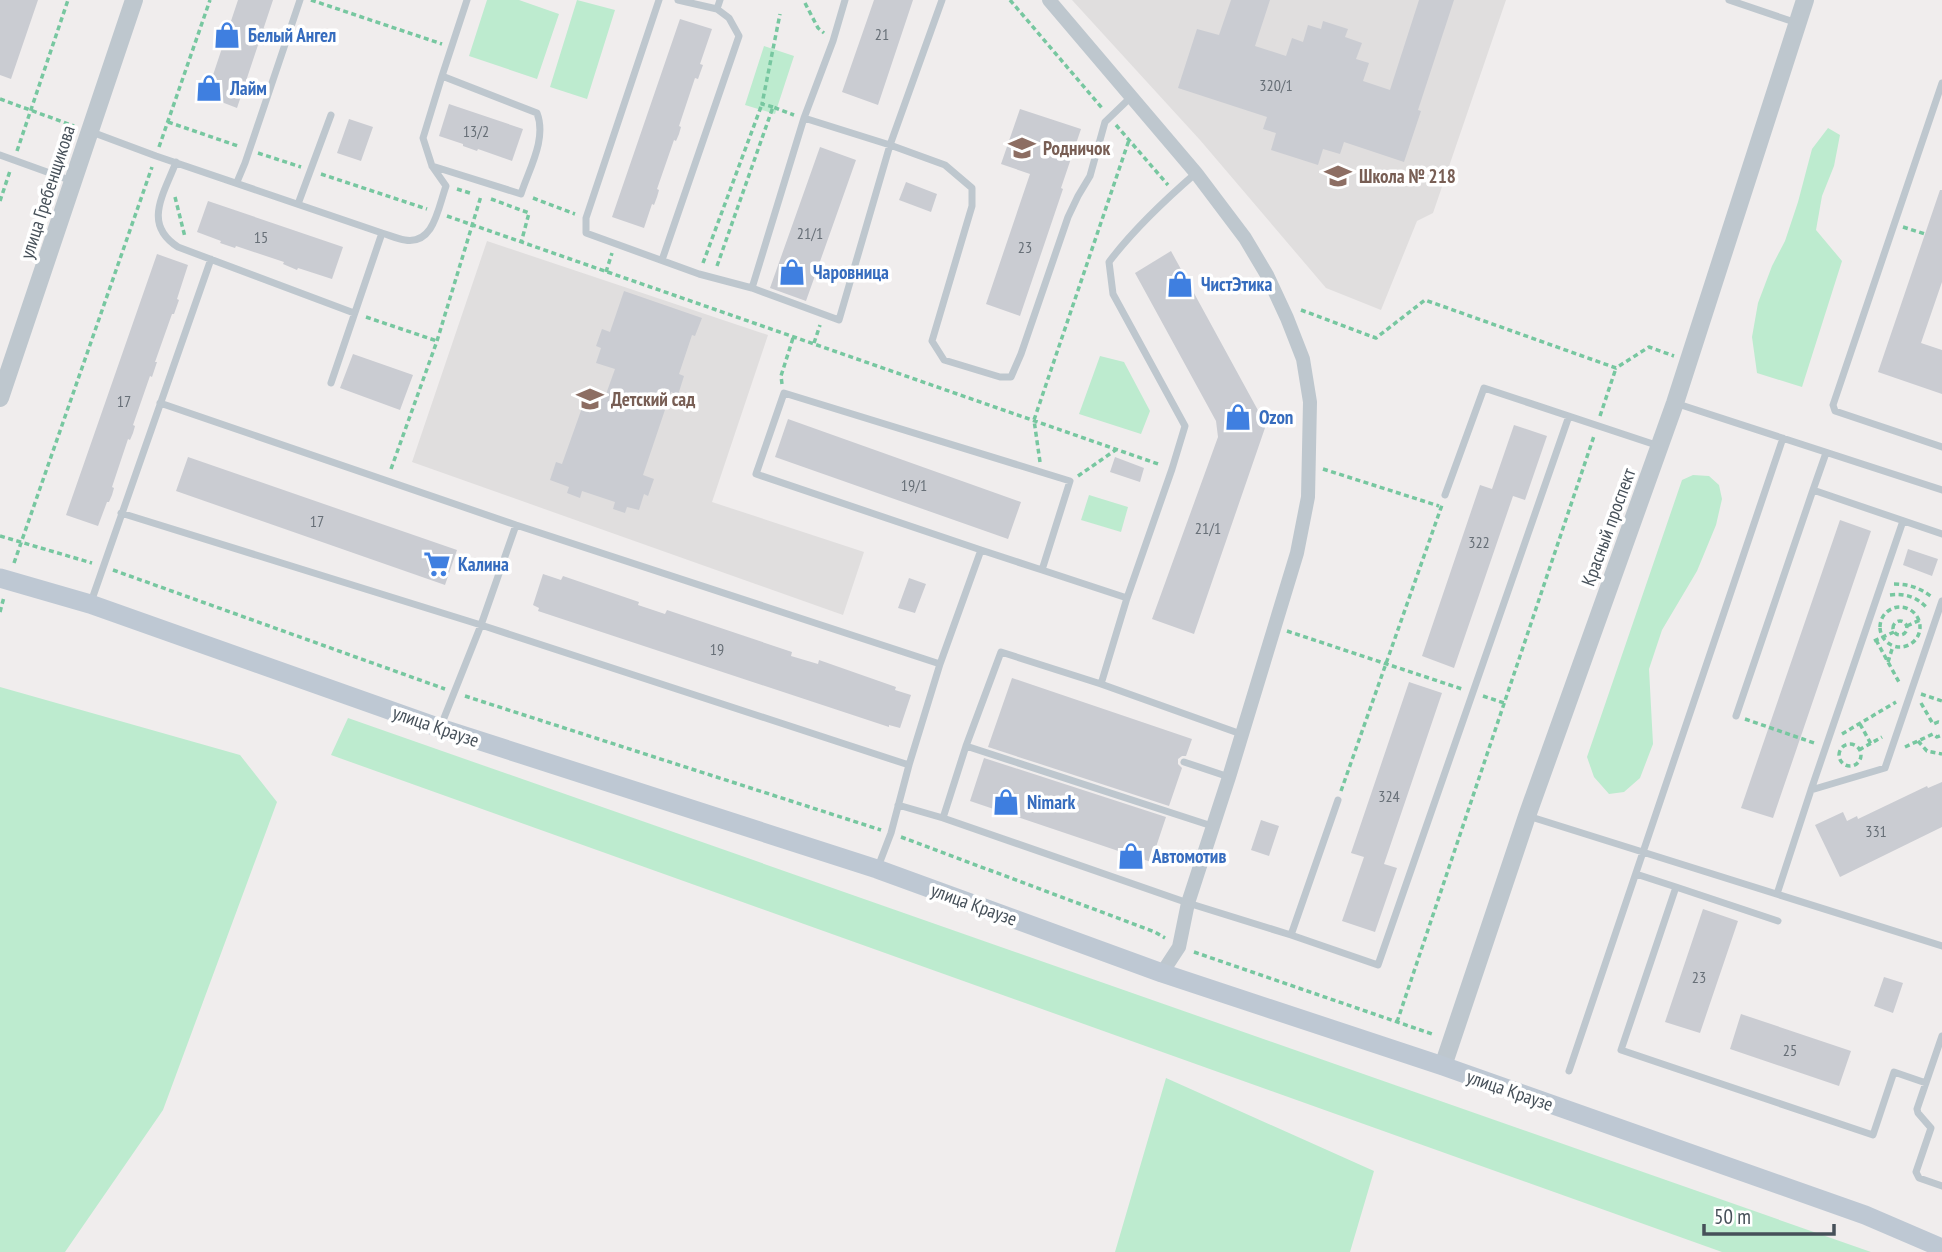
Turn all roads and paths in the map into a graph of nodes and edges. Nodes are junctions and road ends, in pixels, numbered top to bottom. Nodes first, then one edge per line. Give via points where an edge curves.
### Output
1 (68, 0) edge
2 (134, 0) edge
3 (210, 0) edge
4 (300, 0) edge
5 (312, 0) edge
6 (467, 0) edge
7 (659, 0) edge
8 (678, 0) edge
9 (720, 0) edge
10 (845, 0) edge
11 (942, 0) edge
12 (1010, 0) edge
13 (1049, 0) edge
14 (1730, 0) edge
15 (1805, 0) edge
16 (805, 3) dead end
17 (717, 9) junction
18 (780, 14) dead end
19 (1797, 24) junction
20 (833, 41) junction
21 (450, 47) junction
22 (442, 76) junction
23 (1942, 83) edge
24 (1131, 97) junction
25 (0, 99) edge
26 (762, 104) junction
27 (773, 107) junction
28 (31, 110) junction
29 (331, 115) dead end
30 (804, 118) junction
31 (1110, 118) junction
32 (168, 122) junction
33 (89, 131) junction
34 (1129, 140) junction
35 (890, 145) junction
36 (249, 149) junction
37 (0, 155) edge
38 (156, 156) junction
39 (14, 160) junction
40 (176, 162) junction
41 (432, 166) junction
42 (310, 170) junction
43 (1196, 173) junction
44 (170, 178) junction
45 (73, 181) junction
46 (237, 182) junction
47 (446, 186) junction
48 (1173, 192) junction
49 (521, 194) junction
50 (481, 195) junction
51 (0, 201) edge
52 (298, 204) junction
53 (437, 212) junction
54 (586, 218) junction
55 (1894, 224) junction
56 (472, 226) junction
57 (383, 233) junction
58 (1925, 234) dead end
59 (521, 243) junction
60 (614, 244) junction
61 (189, 251) junction
62 (211, 259) junction
63 (662, 260) junction
64 (606, 272) junction
65 (699, 274) junction
66 (713, 278) junction
67 (752, 288) junction
68 (1280, 302) junction
69 (354, 313) junction
70 (824, 314) junction
71 (793, 337) junction
72 (437, 341) junction
73 (814, 343) junction
74 (1688, 360) junction
75 (1616, 368) junction
76 (331, 383) dead end
77 (784, 393) junction
78 (0, 398) edge
79 (160, 403) junction
80 (1675, 403) junction
81 (1569, 416) junction
82 (1034, 419) junction
83 (1597, 425) junction
84 (1783, 439) junction
85 (1660, 446) junction
86 (1942, 447) edge
87 (1116, 449) junction
88 (1826, 453) junction
89 (1309, 465) junction
90 (1172, 469) junction
91 (1041, 471) junction
92 (387, 481) junction
93 (1070, 481) junction
94 (1813, 490) junction
95 (1942, 491) edge
96 (1445, 495) joint
97 (1441, 507) junction
98 (121, 513) junction
99 (1903, 521) junction
100 (516, 525) junction
101 (1942, 534) edge
102 (981, 550) junction
103 (1042, 570) junction
104 (4, 580) edge
105 (1881, 586) junction
106 (1912, 586) junction
107 (1909, 596) junction
108 (1127, 598) junction
109 (1876, 600) junction
110 (90, 604) junction
111 (1941, 604) edge
112 (1933, 618) junction
113 (1919, 621) junction
114 (481, 625) junction
115 (1275, 626) junction
116 (1907, 626) dead end
117 (1876, 640) dead end
118 (1893, 646) junction
119 (1888, 662) junction
120 (940, 664) junction
121 (1386, 664) junction
122 (1101, 684) junction
123 (1473, 693) junction
124 (1908, 697) junction
125 (1942, 701) edge
126 (1504, 703) junction
127 (1736, 716) joint
128 (1942, 723) edge
129 (1860, 724) junction
130 (1899, 727) junction
131 (440, 728) junction
132 (1241, 734) junction
133 (1941, 738) edge
134 (1917, 741) junction
135 (1871, 744) junction
136 (1827, 745) junction
137 (966, 746) junction
138 (1859, 750) junction
139 (1890, 753) junction
140 (1942, 754) edge
141 (1184, 762) dead end
142 (909, 765) junction
143 (1229, 777) junction
144 (1811, 790) junction
145 (1338, 800) joint
146 (898, 805) junction
147 (1527, 816) junction
148 (943, 818) junction
149 (1212, 826) junction
150 (1643, 852) junction
151 (877, 869) junction
152 (1636, 874) junction
153 (1676, 887) junction
154 (1777, 894) junction
155 (1188, 903) junction
156 (1778, 921) dead end
157 (1291, 935) junction
158 (1942, 946) edge
159 (1162, 973) junction
160 (1397, 1022) dead end
161 (1942, 1036) edge
162 (1443, 1066) junction
163 (1569, 1071) dead end
164 (1926, 1083) junction
165 (1942, 1186) edge
166 (1942, 1248) edge

1 - 28 path
2 - 33 street, улица Гребенщикова
3 - 32 path
4 - 36 lane
5 - 21 path
6 - 21 lane
7 - 54 lane
8 - 17 lane
9 - 17 lane
10 - 20 lane
11 - 35 lane
12 - 31 path
13 - 24 street
14 - 19 lane
15 - 19 street, Красный проспект
16 - 20 path via 818,28
17 - 63 lane via 729,18 739,36
18 - 26 path
19 - 74 street, Красный проспект
20 - 30 lane
21 - 22 lane
22 - 41 lane via 423,138
22 - 49 lane via 537,113 541,135
23 - 55 lane
24 - 31 lane
24 - 43 street
25 - 28 path
26 - 27 path
26 - 65 path
27 - 30 path
27 - 66 path
28 - 33 path
28 - 39 path
29 - 42 lane
30 - 35 lane
30 - 67 lane
31 - 34 path
31 - 35 lane via 1090,176 1068,217 1012,377 944,360 932,341 972,206 972,188 945,165
32 - 36 path
32 - 38 path
33 - 38 lane
33 - 45 street, улица Гребенщикова
34 - 48 path
34 - 82 path
35 - 70 lane via 839,320
36 - 42 path
36 - 46 lane
37 - 39 lane
38 - 40 lane
38 - 104 path
39 - 45 lane
39 - 51 path
40 - 44 lane
40 - 46 lane
41 - 47 lane
41 - 49 lane
42 - 52 lane
42 - 53 path
43 - 48 lane
43 - 68 street via 1245,238
44 - 61 path
44 - 61 lane via 159,208 159,229 167,240
45 - 78 street, улица Гребенщикова
46 - 52 lane
47 - 50 path
47 - 53 lane
48 - 90 lane via 1109,262 1113,294 1185,426
49 - 54 path
50 - 56 path
50 - 59 path via 529,213
52 - 57 lane
53 - 56 path
53 - 57 lane via 430,231 420,240
54 - 60 lane via 586,233
55 - 58 path
55 - 86 lane via 1833,409
56 - 59 path
56 - 72 path
57 - 69 lane
59 - 64 path
60 - 63 lane
60 - 64 path
61 - 62 lane
62 - 69 lane
62 - 79 lane
63 - 65 lane
64 - 71 path
65 - 66 lane
66 - 67 lane
67 - 70 lane
68 - 75 path via 1376,338 1425,300
68 - 89 street via 1303,359 1310,402
69 - 72 path
69 - 76 lane
70 - 73 path
71 - 73 path
71 - 77 path via 781,376
72 - 92 path
73 - 82 path
74 - 75 path via 1649,347
74 - 80 street, Красный проспект
75 - 83 path
77 - 91 lane
77 - 102 lane via 756,474
79 - 92 lane
79 - 98 lane
80 - 84 lane
80 - 85 street, Красный проспект
81 - 83 lane
81 - 96 lane via 1484,388
81 - 123 lane
82 - 87 path
82 - 91 path
83 - 85 lane
83 - 126 path
84 - 88 lane
84 - 150 lane
85 - 147 street, Красный проспект
87 - 90 path
87 - 93 path
88 - 94 lane
88 - 95 lane
89 - 97 path
89 - 115 street via 1297,553
90 - 108 lane
91 - 93 lane
92 - 100 lane
93 - 103 lane
94 - 99 lane
94 - 127 lane
96 - 97 path
97 - 121 path
98 - 110 lane
98 - 114 lane
99 - 101 lane
99 - 105 lane
100 - 114 lane
100 - 120 lane
102 - 103 lane
102 - 120 lane
103 - 108 lane
104 - 110 main road, улица Краузе
105 - 106 path
105 - 109 lane
106 - 107 path
106 - 111 path
107 - 109 path via 1892,594
107 - 112 path
108 - 122 lane
109 - 136 lane
110 - 131 main road, улица Краузе
111 - 112 lane
112 - 113 path
112 - 124 lane
113 - 116 path
113 - 118 path via 1920,631 1913,643
113 - 118 path via 1907,608 1887,611 1880,630
114 - 131 lane
114 - 142 lane
115 - 121 path
115 - 132 street
117 - 119 path
118 - 119 path
119 - 124 path
120 - 142 lane
121 - 123 path
121 - 145 path
122 - 132 lane
122 - 137 lane via 1001,652
123 - 126 path
123 - 157 lane via 1378,965
124 - 129 path
124 - 130 lane
125 - 128 path via 1915,692 1933,724
126 - 160 path
127 - 136 path
129 - 135 path
129 - 136 path
130 - 135 path
130 - 139 lane
131 - 151 main road, улица Краузе
132 - 143 street
133 - 134 path via 1933,734
134 - 139 path
134 - 140 path via 1927,751
135 - 138 path
136 - 144 lane
137 - 148 lane
137 - 149 lane
138 - 138 path via 1847,745 1840,751 1841,761 1853,765 1860,759
139 - 144 lane via 1885,768
141 - 143 lane
142 - 146 lane
143 - 149 street
144 - 154 lane
145 - 157 lane
146 - 148 lane
146 - 151 lane
147 - 150 lane
147 - 162 street, Красный проспект
148 - 155 lane
149 - 155 street
150 - 152 lane
150 - 154 lane
151 - 159 main road, улица Краузе
152 - 153 lane
152 - 163 lane
153 - 156 lane
153 - 164 lane via 1621,1050 1872,1135 1894,1072
154 - 158 lane
155 - 157 lane
155 - 159 street via 1179,947
159 - 162 main road, улица Краузе
161 - 164 lane
162 - 166 main road, улица Краузе via 1865,1215
164 - 165 lane via 1917,1111 1931,1128 1916,1172

